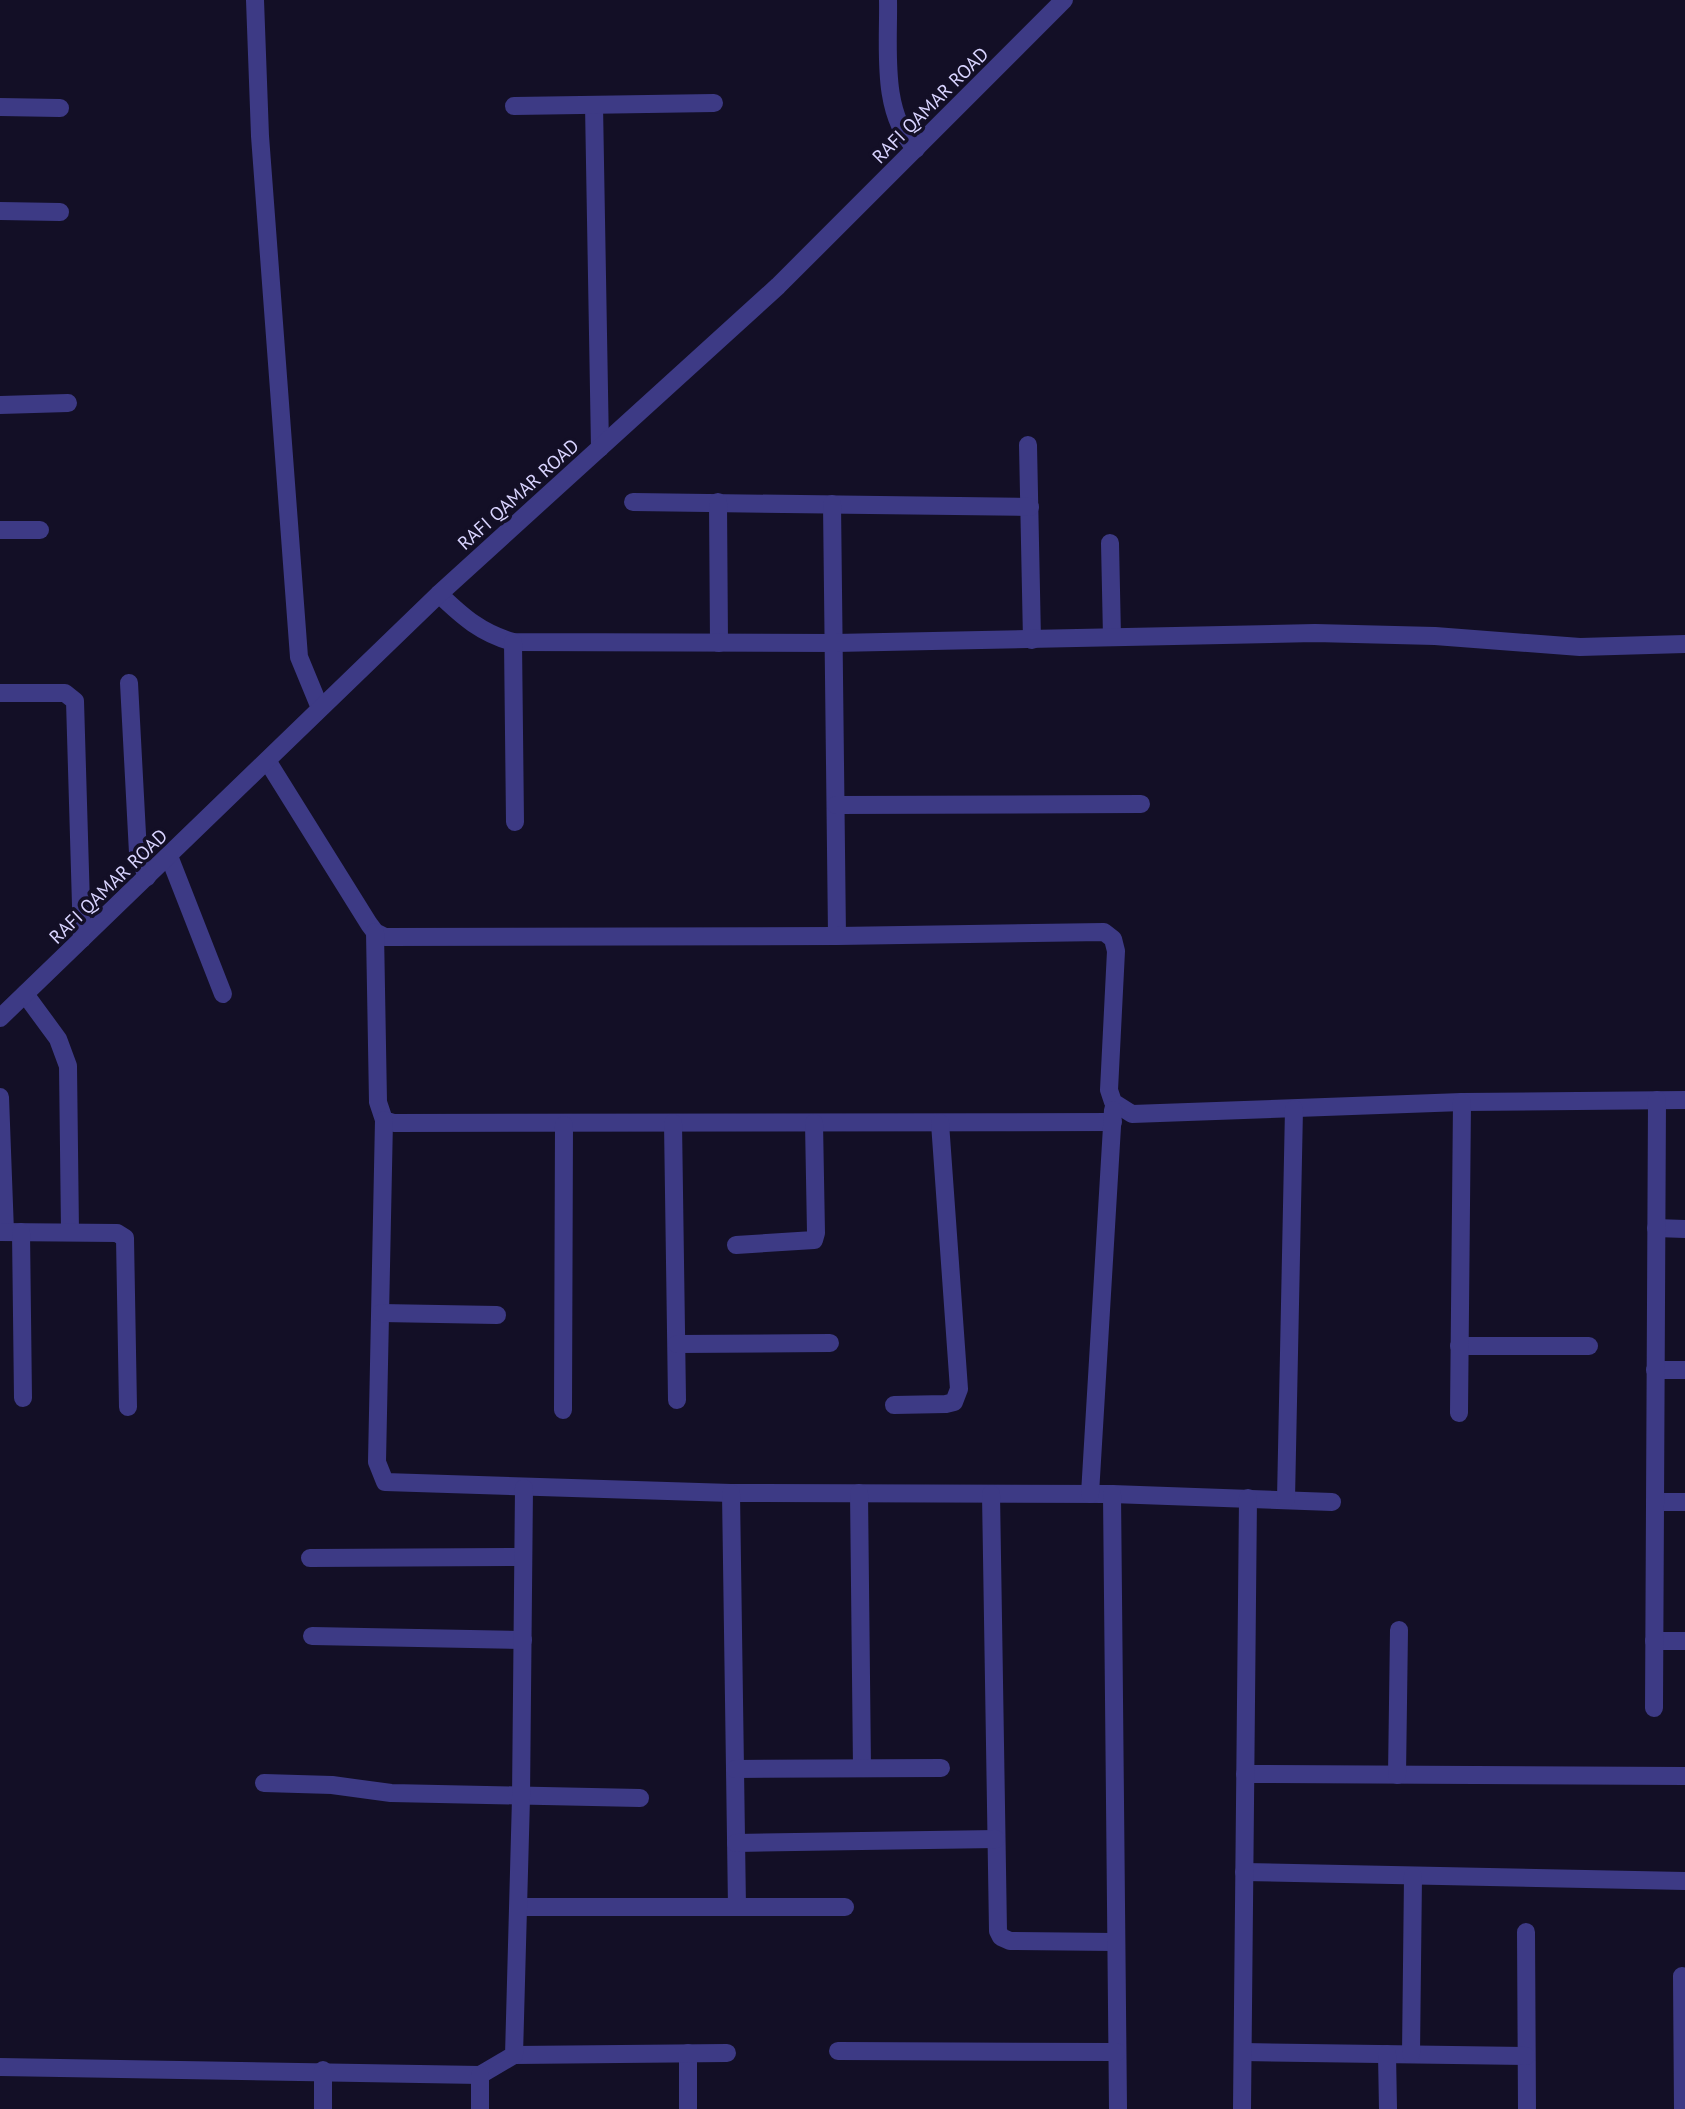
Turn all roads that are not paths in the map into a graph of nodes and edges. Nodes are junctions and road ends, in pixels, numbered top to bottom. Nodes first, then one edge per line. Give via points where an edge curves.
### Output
1 (254, 0) edge
2 (888, 0) edge
3 (1064, 0) edge
4 (714, 103) dead end
5 (594, 105) junction
6 (514, 106) dead end
7 (0, 107) edge
8 (60, 108) dead end
9 (916, 149) junction
10 (0, 211) edge
11 (60, 212) dead end
12 (68, 403) dead end
13 (0, 405) edge
14 (1028, 445) dead end
15 (600, 448) junction
16 (633, 502) dead end
17 (718, 502) junction
18 (832, 505) junction
19 (1030, 507) junction
20 (0, 530) edge
21 (40, 530) dead end
22 (1110, 542) dead end
23 (439, 594) junction
24 (1112, 637) junction
25 (1032, 640) junction
26 (513, 642) junction
27 (719, 643) junction
28 (835, 643) junction
29 (1685, 645) edge
30 (130, 683) dead end
31 (0, 693) edge
32 (320, 708) junction
33 (268, 762) junction
34 (1141, 804) dead end
35 (836, 805) junction
36 (515, 822) dead end
37 (169, 856) junction
38 (147, 877) junction
39 (375, 932) junction
40 (837, 936) junction
41 (82, 940) junction
42 (25, 994) junction
43 (223, 994) dead end
44 (0, 1018) edge
45 (0, 1097) edge
46 (1657, 1100) junction
47 (1685, 1100) edge
48 (1114, 1102) junction
49 (1462, 1102) junction
50 (1294, 1109) junction
51 (384, 1120) junction
52 (1112, 1122) junction
53 (673, 1123) junction
54 (814, 1123) junction
55 (940, 1123) junction
56 (564, 1125) junction
57 (1656, 1228) junction
58 (1685, 1229) edge
59 (9, 1232) edge
60 (71, 1232) junction
61 (736, 1245) dead end
62 (381, 1312) junction
63 (497, 1315) dead end
64 (831, 1343) dead end
65 (677, 1344) junction
66 (1460, 1346) junction
67 (1589, 1346) dead end
68 (1655, 1370) junction
69 (1685, 1370) edge
70 (23, 1398) dead end
71 (677, 1400) dead end
72 (894, 1405) dead end
73 (128, 1407) dead end
74 (564, 1410) dead end
75 (1459, 1413) dead end
76 (524, 1488) junction
77 (731, 1493) junction
78 (859, 1493) junction
79 (1112, 1493) junction
80 (991, 1494) junction
81 (1090, 1494) junction
82 (1248, 1498) junction
83 (1286, 1499) junction
84 (1332, 1502) dead end
85 (1656, 1502) junction
86 (1685, 1502) edge
87 (523, 1557) junction
88 (310, 1558) dead end
89 (1399, 1630) dead end
90 (312, 1636) dead end
91 (523, 1640) junction
92 (1654, 1641) junction
93 (1685, 1641) edge
94 (1654, 1708) dead end
95 (862, 1768) junction
96 (941, 1768) dead end
97 (735, 1769) junction
98 (1245, 1774) junction
99 (1397, 1775) junction
100 (1685, 1776) edge
101 (264, 1783) dead end
102 (521, 1798) junction
103 (640, 1798) dead end
104 (996, 1839) junction
105 (736, 1843) junction
106 (1244, 1872) junction
107 (1413, 1876) junction
108 (1685, 1881) edge
109 (519, 1907) junction
110 (737, 1907) junction
111 (845, 1907) dead end
112 (1526, 1932) dead end
113 (1115, 1942) junction
114 (1682, 1976) dead end
115 (838, 2051) dead end
116 (1117, 2052) junction
117 (1243, 2052) junction
118 (688, 2053) junction
119 (727, 2053) dead end
120 (1387, 2054) junction
121 (1411, 2054) junction
122 (514, 2055) junction
123 (1526, 2056) junction
124 (0, 2067) edge
125 (323, 2070) junction
126 (480, 2075) junction
127 (323, 2109) edge
128 (480, 2109) edge
129 (688, 2109) edge
130 (1118, 2109) edge
131 (1242, 2109) edge
132 (1388, 2109) edge
133 (1527, 2109) edge
134 (1683, 2109) edge

1 - 32 street via 299,657
2 - 9 street via 893,108 904,137
3 - 9 street, RAFI QAMAR ROAD
4 - 5 street
5 - 6 street
5 - 15 street
7 - 8 street
9 - 15 street, RAFI QAMAR ROAD via 778,286
10 - 11 street
12 - 13 street
14 - 19 street
15 - 23 street, RAFI QAMAR ROAD
16 - 17 street
17 - 18 street
17 - 27 street
18 - 19 street
18 - 28 street
19 - 25 street
20 - 21 street
22 - 24 street
23 - 26 street via 470,625
23 - 32 street, RAFI QAMAR ROAD
24 - 25 street
24 - 29 street via 1315,633 1580,647
25 - 28 street
26 - 27 street
26 - 36 street
27 - 28 street
28 - 35 street
30 - 38 street via 138,853
31 - 41 street via 65,693 75,701
32 - 33 street, RAFI QAMAR ROAD
33 - 37 street, RAFI QAMAR ROAD
33 - 39 street
34 - 35 street
35 - 40 street
37 - 38 street, RAFI QAMAR ROAD
37 - 43 street
38 - 41 street, RAFI QAMAR ROAD
39 - 40 street via 385,937
39 - 51 street via 378,1102
40 - 48 street via 1104,932 1113,939 1116,951 1108,1076
41 - 42 street, RAFI QAMAR ROAD
42 - 44 street, RAFI QAMAR ROAD
42 - 60 street via 58,1039 68,1066
45 - 59 street
46 - 47 street
46 - 49 street
46 - 57 street
48 - 50 street via 1132,1114 1147,1115
48 - 52 street
49 - 50 street
49 - 66 street
50 - 83 street
51 - 56 street
51 - 62 street
52 - 55 street
52 - 81 street
53 - 54 street
53 - 56 street
53 - 65 street
54 - 55 street
54 - 61 street via 814,1240
55 - 72 street via 959,1389 954,1402 946,1404
56 - 74 street
57 - 58 street
57 - 68 street
59 - 60 street
59 - 70 street
60 - 73 street via 117,1233 125,1238
62 - 63 street
62 - 76 street via 377,1462 385,1482
64 - 65 street
65 - 71 street
66 - 67 street
66 - 75 street
68 - 69 street
68 - 85 street
76 - 77 street
76 - 87 street
77 - 78 street
77 - 97 street
78 - 80 street
78 - 95 street
79 - 81 street
79 - 82 street
79 - 113 street
80 - 81 street
80 - 104 street
82 - 83 street
82 - 98 street
83 - 84 street
85 - 86 street
85 - 92 street
87 - 88 street
87 - 91 street
89 - 99 street
90 - 91 street
91 - 102 street
92 - 93 street
92 - 94 street
95 - 96 street
95 - 97 street
97 - 105 street
98 - 99 street
98 - 106 street
99 - 100 street
101 - 102 street
102 - 103 street
102 - 109 street
104 - 105 street
104 - 113 street via 1001,1937 1010,1941
105 - 110 street
106 - 107 street
106 - 117 street
107 - 108 street
107 - 121 street
109 - 110 street
109 - 122 street
110 - 111 street
112 - 123 street
113 - 116 street
114 - 134 street
115 - 116 street
116 - 130 street
117 - 120 street
117 - 131 street
118 - 119 street
118 - 122 street
118 - 129 street
120 - 121 street
120 - 132 street
121 - 123 street
122 - 126 street
123 - 133 street
124 - 125 street
125 - 126 street
125 - 127 street
126 - 128 street

